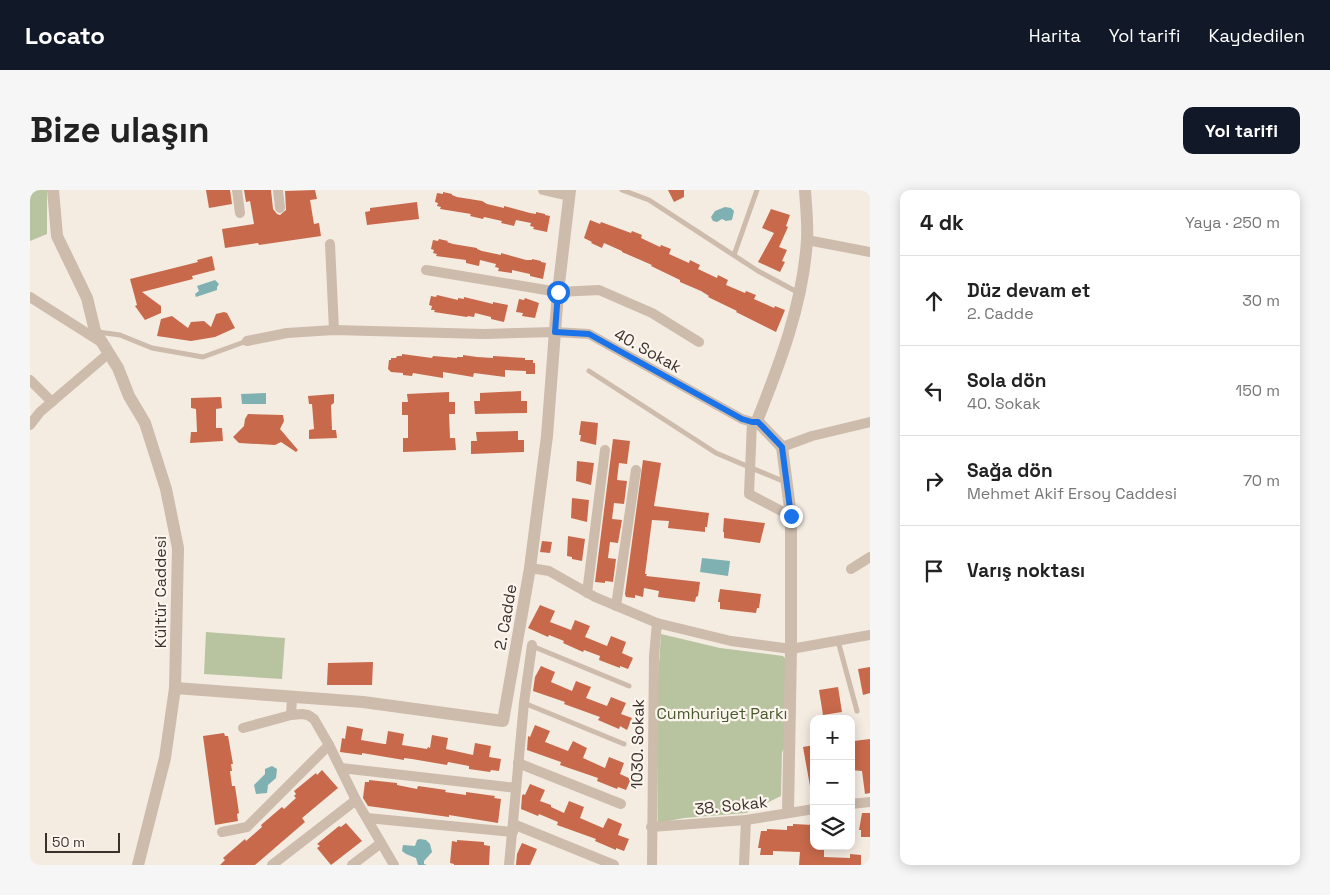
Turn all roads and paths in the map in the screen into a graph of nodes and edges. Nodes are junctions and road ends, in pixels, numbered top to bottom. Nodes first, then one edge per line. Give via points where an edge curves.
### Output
1 (53, 190) edge
2 (237, 190) edge
3 (278, 190) edge
4 (543, 190) edge
5 (622, 190) edge
6 (757, 190) edge
7 (805, 190) edge
8 (569, 193) edge
9 (280, 208) dead end
10 (240, 213) dead end
11 (807, 240) junction
12 (330, 244) dead end
13 (870, 252) edge
14 (734, 255) junction
15 (426, 270) dead end
16 (558, 292) junction
17 (800, 293) junction
18 (30, 297) edge
19 (334, 330) junction
20 (95, 331) junction
21 (555, 332) junction
22 (247, 341) joint
23 (698, 342) dead end
24 (106, 348) junction
25 (589, 371) dead end
26 (30, 380) edge
27 (52, 402) junction
28 (755, 422) junction
29 (870, 422) edge
30 (30, 426) edge
31 (782, 447) junction
32 (605, 450) dead end
33 (750, 467) junction
34 (636, 470) dead end
35 (788, 483) junction
36 (791, 516) junction
37 (870, 557) edge
38 (530, 568) junction
39 (851, 569) dead end
40 (587, 593) junction
41 (616, 606) junction
42 (657, 623) junction
43 (870, 635) edge
44 (838, 641) junction
45 (532, 645) joint
46 (791, 648) junction
47 (629, 686) dead end
48 (175, 688) junction
49 (292, 698) junction
50 (524, 703) junction
51 (856, 711) dead end
52 (291, 715) junction
53 (243, 728) dead end
54 (624, 744) dead end
55 (329, 745) junction
56 (518, 762) junction
57 (341, 768) junction
58 (516, 788) junction
59 (356, 800) junction
60 (870, 802) edge
61 (621, 804) dead end
62 (855, 804) edge
63 (810, 809) edge
64 (788, 812) junction
65 (367, 818) junction
66 (746, 820) junction
67 (513, 828) junction
68 (652, 828) junction
69 (222, 832) dead end
70 (381, 843) junction
71 (138, 865) edge
72 (272, 865) edge
73 (352, 865) edge
74 (394, 865) edge
75 (510, 865) edge
76 (614, 865) edge
77 (652, 865) edge
78 (744, 865) edge

1 - 20 street, Kültür Caddesi via 57,236 87,298
2 - 10 street
3 - 9 street
4 - 8 street
5 - 14 lane via 649,200
6 - 14 lane
7 - 11 street
8 - 16 street, 2. Cadde
11 - 13 street
11 - 17 street
12 - 19 street
14 - 17 lane
15 - 16 street
16 - 21 street, 2. Cadde
16 - 23 street via 599,290 652,313
17 - 28 street via 787,344
18 - 24 street
19 - 21 street, 40. Sokak via 484,334
19 - 22 street, 40. Sokak via 288,332
20 - 22 lane via 120,335 152,348 203,357
20 - 24 street, Kültür Caddesi
21 - 28 street, 40. Sokak via 589,334 742,419
21 - 38 street, 2. Cadde via 547,436
24 - 27 street
24 - 48 street, Kültür Caddesi via 145,423 175,525 178,548
25 - 33 lane via 716,453
26 - 27 street
27 - 30 street
28 - 31 street
28 - 33 street
29 - 31 street
31 - 35 street
32 - 40 street
33 - 35 lane
33 - 36 street via 749,494
34 - 41 street
35 - 36 street
36 - 46 street
37 - 39 street
38 - 40 street via 549,572
38 - 49 street, 2. Cadde via 503,721 363,702
40 - 41 street
41 - 42 street
42 - 46 street via 730,641
42 - 68 street, 1030. Sokak
43 - 44 street
44 - 46 street
44 - 51 lane
45 - 47 lane
45 - 50 street
46 - 64 street
48 - 49 street, 2. Cadde
48 - 71 street, Kültür Caddesi via 166,758
49 - 52 street
50 - 54 lane
50 - 56 street
52 - 53 street
52 - 55 street via 308,715 314,719
55 - 57 street
55 - 69 street via 247,827
56 - 58 street
56 - 61 street
57 - 58 street
57 - 59 street
58 - 67 street
59 - 65 street
59 - 72 street
60 - 62 street
63 - 64 street, 38. Sokak
64 - 66 street, 38. Sokak
65 - 67 street
65 - 70 street
66 - 68 street, 38. Sokak
66 - 78 street
67 - 75 street
67 - 76 street
68 - 77 street, 1030. Sokak
70 - 73 street
70 - 74 street

